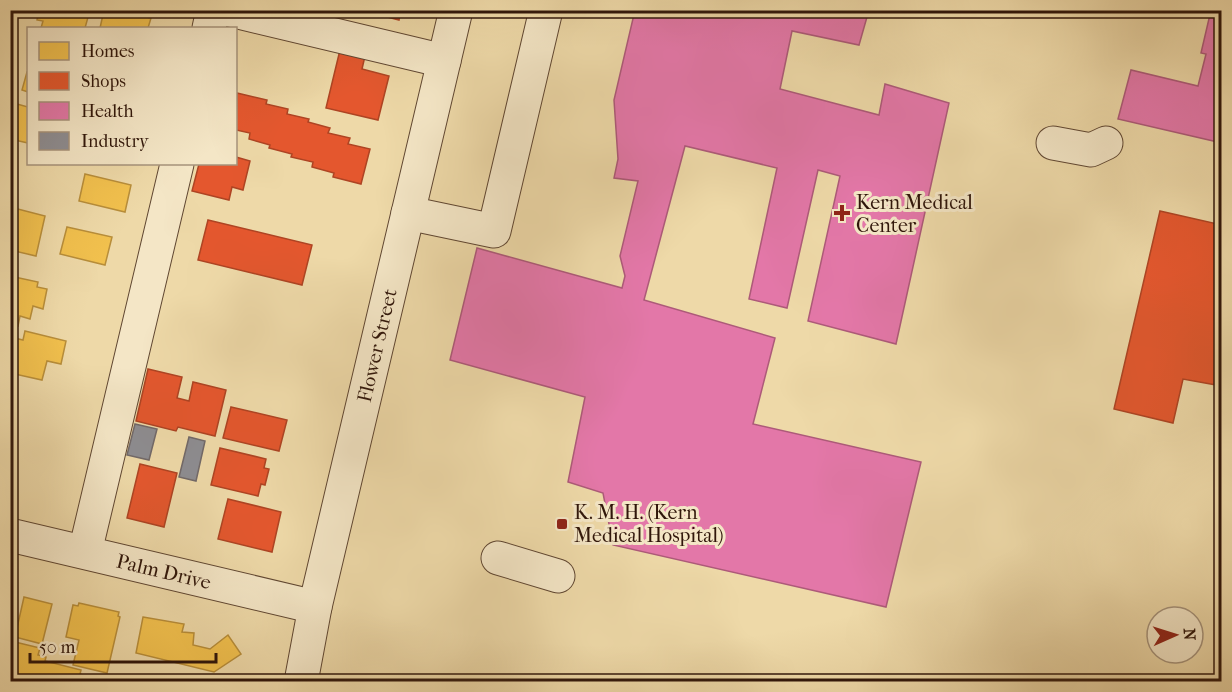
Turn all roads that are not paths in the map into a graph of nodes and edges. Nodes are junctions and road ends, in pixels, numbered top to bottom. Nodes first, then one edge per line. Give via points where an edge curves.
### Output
1 (213, 10) edge
2 (230, 10) edge
3 (456, 10) edge
4 (546, 10) edge
5 (208, 27) edge
6 (444, 61) junction
7 (1053, 143) dead end
8 (1106, 143) dead end
9 (177, 165) edge
10 (408, 213) junction
11 (10, 535) edge
12 (85, 552) junction
13 (498, 558) dead end
14 (558, 576) dead end
15 (315, 607) junction
16 (301, 681) edge

1 - 5 street
2 - 6 street
3 - 6 street, Flower Street
4 - 10 street via 494,231
6 - 10 street, Flower Street
7 - 8 street via 1091,150
9 - 12 street
10 - 15 street, Flower Street
11 - 12 street, Palm Drive
12 - 15 street, Palm Drive
13 - 14 street
15 - 16 street, Flower Street

